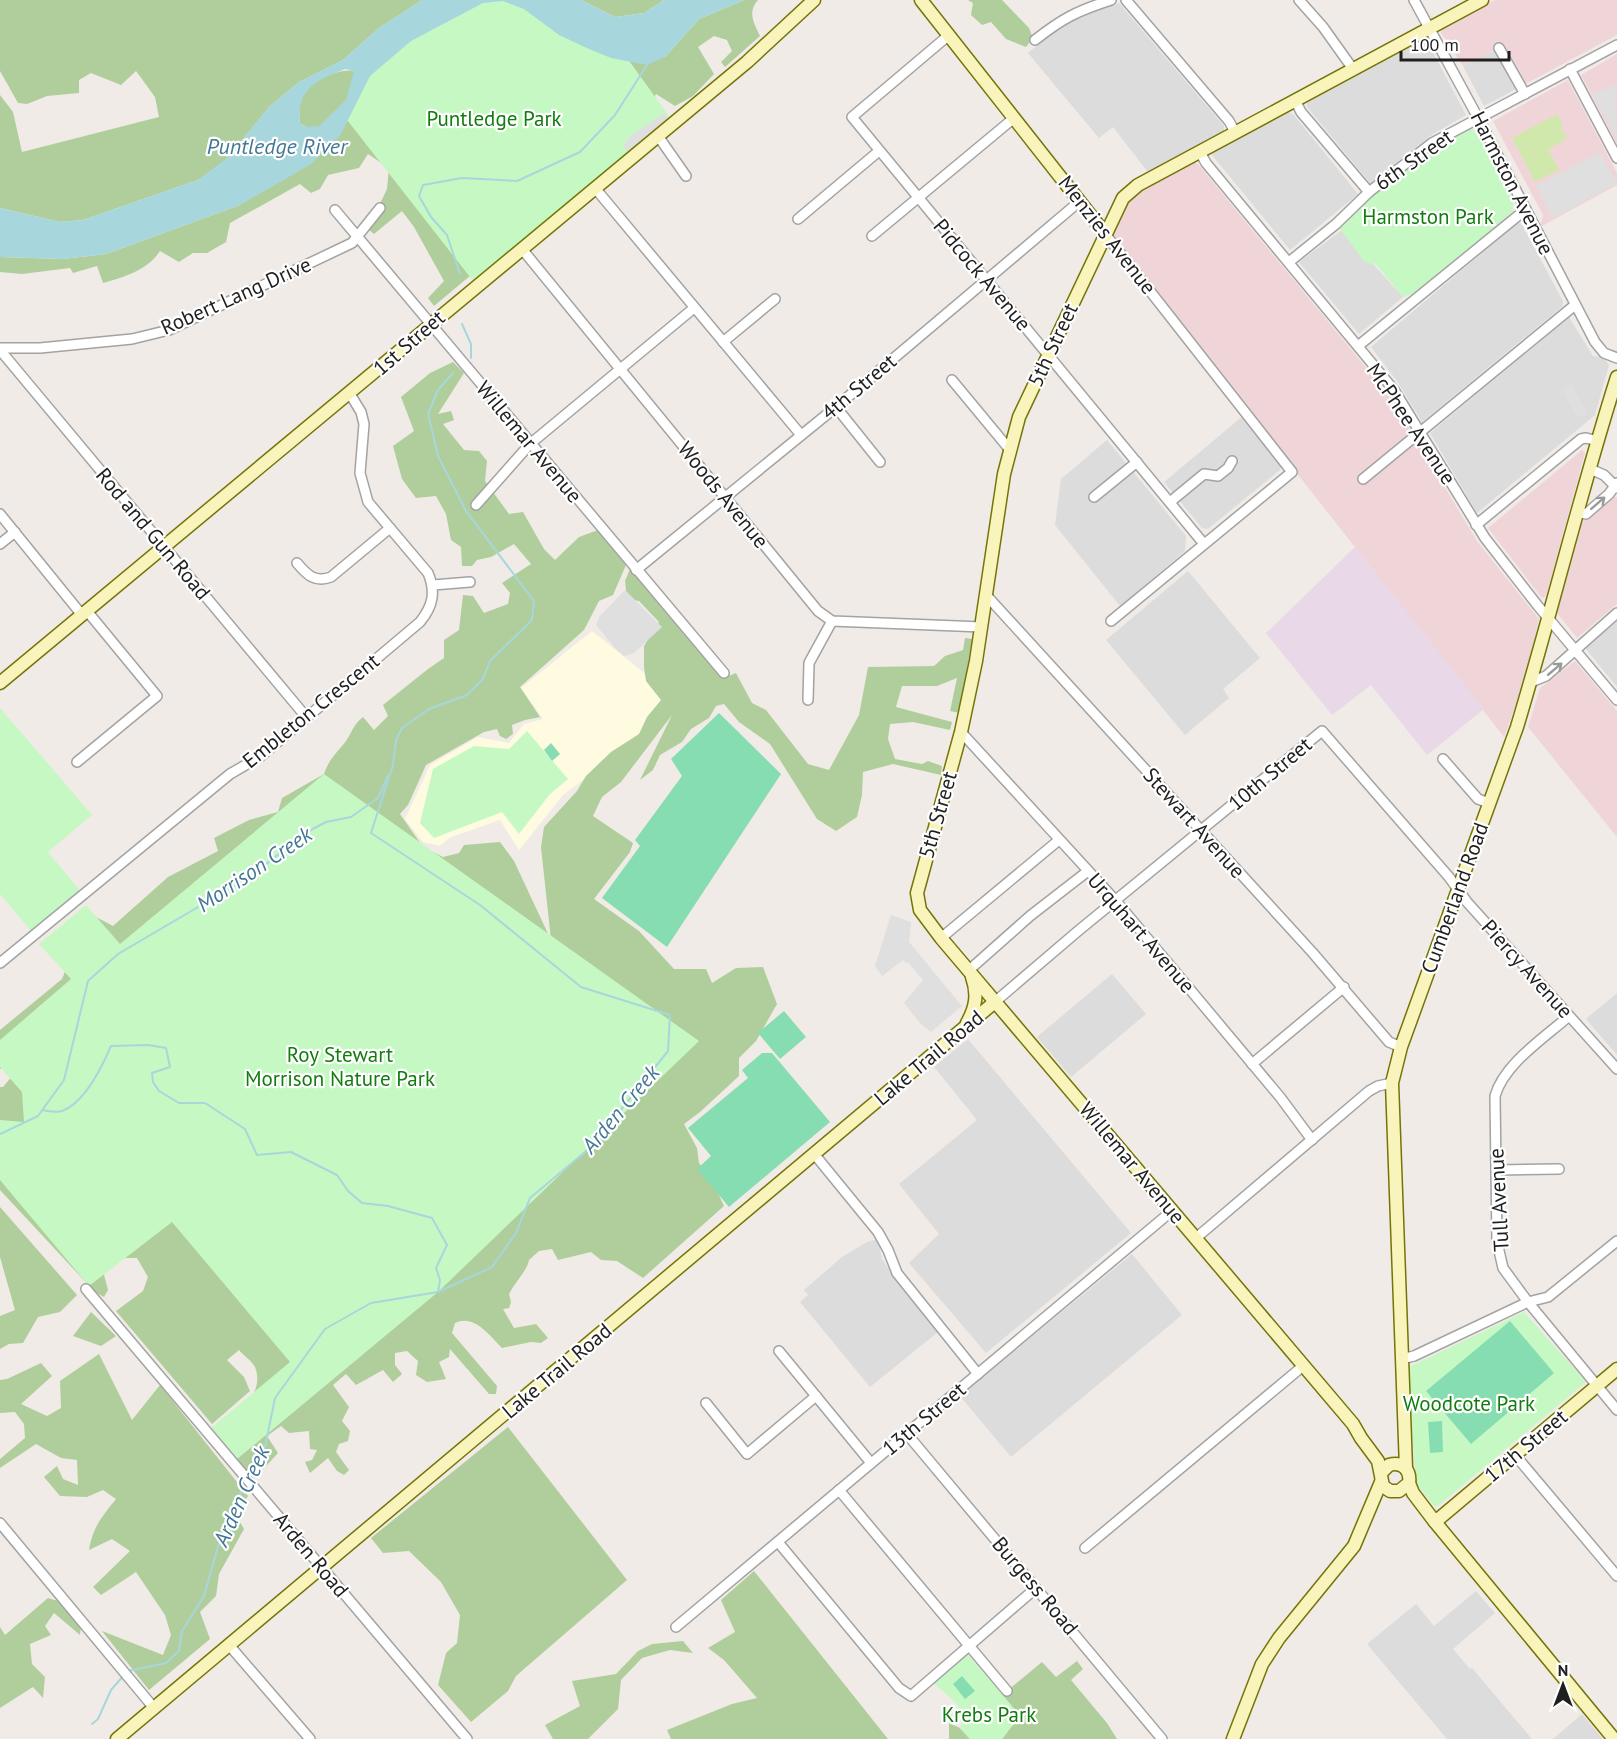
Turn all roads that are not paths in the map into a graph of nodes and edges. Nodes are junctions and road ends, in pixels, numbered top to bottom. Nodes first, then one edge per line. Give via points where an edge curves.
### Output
1 (814, 0) edge
2 (921, 0) edge
3 (1111, 0) edge
4 (1126, 0) edge
5 (1299, 0) edge
6 (1414, 0) edge
7 (1482, 0) edge
8 (1429, 28) junction
9 (949, 35) junction
10 (1035, 40) dead end
11 (1617, 45) edge
12 (1499, 48) dead end
13 (1353, 69) junction
14 (1570, 69) junction
15 (1524, 94) junction
16 (1295, 100) junction
17 (1014, 118) junction
18 (1479, 118) junction
19 (1235, 132) junction
20 (658, 136) junction
21 (879, 151) junction
22 (1200, 152) junction
23 (1617, 158) edge
24 (686, 176) dead end
25 (595, 188) junction
26 (1370, 192) junction
27 (918, 198) junction
28 (1080, 201) junction
29 (1118, 207) junction
30 (380, 208) dead end
31 (335, 210) dead end
32 (1525, 210) junction
33 (1090, 214) junction
34 (798, 219) dead end
35 (357, 235) junction
36 (1106, 235) junction
37 (872, 236) dead end
38 (522, 249) junction
39 (1289, 262) junction
40 (986, 280) junction
41 (775, 299) dead end
42 (1575, 305) junction
43 (694, 308) junction
44 (430, 324) junction
45 (723, 342) junction
46 (1358, 346) junction
47 (0, 349) edge
48 (1049, 355) junction
49 (1617, 358) edge
50 (621, 369) junction
51 (1617, 377) edge
52 (952, 380) dead end
53 (350, 394) junction
54 (836, 407) junction
55 (1420, 432) junction
56 (801, 435) junction
57 (1598, 441) junction
58 (530, 444) junction
59 (1010, 450) junction
60 (1232, 461) dead end
61 (880, 462) dead end
62 (1137, 462) junction
63 (1590, 469) junction
64 (1363, 479) dead end
65 (1616, 485) edge
66 (1094, 497) dead end
67 (726, 498) junction
68 (1170, 502) junction
69 (476, 505) dead end
70 (1577, 512) junction
71 (0, 514) edge
72 (1476, 525) junction
73 (390, 528) junction
74 (15, 532) junction
75 (0, 544) edge
76 (1204, 544) junction
77 (165, 547) junction
78 (297, 563) dead end
79 (636, 570) junction
80 (470, 582) dead end
81 (433, 585) junction
82 (987, 596) junction
83 (84, 613) junction
84 (1617, 613) edge
85 (1548, 617) junction
86 (832, 621) junction
87 (1111, 621) dead end
88 (982, 627) junction
89 (1576, 650) junction
90 (724, 673) dead end
91 (1531, 682) junction
92 (0, 683) edge
93 (808, 700) dead end
94 (1617, 700) edge
95 (307, 718) junction
96 (1322, 731) joint
97 (961, 732) junction
98 (1443, 759) dead end
99 (77, 762) dead end
100 (1489, 803) junction
101 (1201, 831) junction
102 (1059, 840) junction
103 (1088, 871) junction
104 (1458, 889) junction
105 (917, 899) joint
106 (1116, 902) junction
107 (941, 938) junction
108 (0, 963) edge
109 (969, 972) junction
110 (1344, 987) junction
111 (996, 1002) junction
112 (1569, 1016) junction
113 (964, 1028) junction
114 (1401, 1047) junction
115 (1252, 1064) junction
116 (1617, 1069) edge
117 (1392, 1083) junction
118 (1312, 1140) junction
119 (815, 1155) junction
120 (1560, 1169) dead end
121 (1496, 1170) junction
122 (1173, 1210) junction
123 (1196, 1238) junction
124 (1617, 1241) edge
125 (86, 1288) dead end
126 (1528, 1302) junction
127 (779, 1351) dead end
128 (1401, 1359) junction
129 (1303, 1366) junction
130 (1617, 1369) edge
131 (978, 1374) junction
132 (1597, 1386) junction
133 (816, 1396) junction
134 (706, 1403) dead end
135 (1617, 1410) edge
136 (1353, 1424) junction
137 (1405, 1432) junction
138 (907, 1434) junction
139 (1515, 1455) junction
140 (871, 1463) junction
141 (1393, 1463) junction
142 (1406, 1468) junction
143 (1381, 1477) junction
144 (1400, 1489) junction
145 (839, 1490) junction
146 (1436, 1522) junction
147 (0, 1523) edge
148 (1361, 1532) junction
149 (778, 1542) junction
150 (1085, 1548) dead end
151 (322, 1568) junction
152 (1617, 1576) edge
153 (1036, 1588) junction
154 (676, 1627) dead end
155 (229, 1645) junction
156 (968, 1646) junction
157 (1006, 1691) dead end
158 (154, 1708) junction
159 (117, 1739) edge
160 (308, 1739) edge
161 (467, 1739) edge
162 (1162, 1739) edge
163 (1233, 1739) edge
164 (1614, 1739) edge

1 - 20 street, 1st Street
2 - 9 street, Menzies Avenue
3 - 10 street via 1078,10
4 - 19 street
5 - 13 street
6 - 8 street, Harmston Avenue
7 - 8 street, 5th Street
8 - 13 street, 5th Street
8 - 18 street, Harmston Avenue
9 - 17 street, Menzies Avenue
9 - 21 street, Pidcock Avenue via 852,117
11 - 14 street, 6th Street
12 - 15 street
13 - 16 street, 5th Street
14 - 15 street, 6th Street
14 - 23 street
15 - 18 street, 6th Street
16 - 19 street, 5th Street
16 - 26 street
17 - 27 street
17 - 28 street, Menzies Avenue
18 - 26 street, 6th Street via 1432,143
18 - 32 street, Harmston Avenue
19 - 22 street, 5th Street
20 - 24 street
20 - 25 street, 1st Street
21 - 27 street, Pidcock Avenue
21 - 34 street
22 - 29 street, 5th Street via 1138,185
22 - 39 street, McPhee Avenue
25 - 38 street, 1st Street
25 - 43 street
26 - 39 street, 6th Street
27 - 37 street
27 - 40 street, Pidcock Avenue
28 - 33 street, Menzies Avenue
28 - 40 street, 4th Street
29 - 33 street
29 - 36 street, 5th Street
30 - 35 street, Robert Lang Drive
31 - 35 street, Willemar Avenue
32 - 42 street, Harmston Avenue
32 - 46 street
33 - 36 street, Menzies Avenue
35 - 44 street, Willemar Avenue
35 - 47 street, Robert Lang Drive via 351,243 169,330 132,339
36 - 48 street, 5th Street
36 - 76 street, Menzies Avenue via 1292,472
38 - 44 street, 1st Street
38 - 50 street, Woods Avenue
39 - 46 street, McPhee Avenue
40 - 48 street, Pidcock Avenue
40 - 54 street, 4th Street
41 - 45 street
42 - 49 street, Harmston Avenue via 1599,347
42 - 55 street
43 - 45 street
43 - 50 street
44 - 53 street, 1st Street
44 - 58 street, Willemar Avenue
45 - 56 street
46 - 55 street, McPhee Avenue via 1394,390
47 - 77 street, Rod and Gun Road
48 - 59 street, 5th Street via 1019,417
48 - 62 street, Pidcock Avenue
50 - 58 street
50 - 67 street, Woods Avenue
51 - 57 street, Cumberland Road
52 - 59 street
53 - 73 street via 364,424 360,473 368,502
53 - 77 street, 1st Street
54 - 56 street, 4th Street
54 - 61 street
55 - 64 street
55 - 72 street, McPhee Avenue
56 - 67 street, 4th Street
57 - 63 street, Cumberland Road
57 - 72 street via 1581,439
58 - 69 street
58 - 79 street, Willemar Avenue
59 - 82 street, 5th Street
60 - 68 street via 1218,476 1204,474
62 - 66 street
62 - 68 street, Pidcock Avenue
63 - 65 street
63 - 70 street, Cumberland Road
70 -> 65 street via 1586,514
67 - 79 street, 4th Street
67 - 86 street, Woods Avenue via 818,611
68 - 76 street, Pidcock Avenue
70 - 85 street, Cumberland Road
71 - 74 street
72 - 85 street, McPhee Avenue
73 - 78 street via 322,581
73 - 81 street via 428,573
74 - 75 street
74 - 83 street
76 - 87 street
77 - 83 street, 1st Street
77 - 95 street, Rod and Gun Road
79 - 90 street, Willemar Avenue
80 - 81 street
81 - 95 street, Embleton Crescent via 434,597 420,622
82 - 88 street, 5th Street
82 - 101 street, Stewart Avenue
83 - 92 street, 1st Street
83 - 99 street via 157,696
84 - 89 street
85 - 89 street, McPhee Avenue
85 - 91 street, Cumberland Road
86 - 88 street
86 - 93 street via 809,663
88 - 97 street, 5th Street
91 -> 89 street via 1545,676
89 - 94 street, McPhee Avenue
91 - 100 street, Cumberland Road
95 - 108 street, Embleton Crescent via 261,756 230,774
96 - 101 street, 10th Street
96 - 104 street, Piercy Avenue
97 - 102 street, Urquhart Avenue
97 - 105 street, 5th Street
98 - 100 street via 1478,799
100 - 104 street, Cumberland Road
101 - 106 street, 10th Street
101 - 110 street, Stewart Avenue
102 - 103 street, Urquhart Avenue
102 - 107 street
103 - 106 street, Urquhart Avenue
103 - 109 street via 1030,916
104 - 112 street, Piercy Avenue
104 - 114 street, Cumberland Road
105 - 107 street, Willemar Avenue via 920,910
106 - 111 street, 10th Street
106 - 115 street, Urquhart Avenue
107 - 109 street, Willemar Avenue
109 - 111 street, Willemar Avenue
109 - 113 street via 976,1005
110 - 114 street, Stewart Avenue via 1389,1042
110 - 115 street
111 - 113 street, Lake Trail Road
111 - 122 street, Willemar Avenue
112 - 116 street, Piercy Avenue
112 - 121 street, Tull Avenue via 1507,1071 1498,1084
113 - 119 street, Lake Trail Road
114 - 117 street, Cumberland Road
115 - 118 street, Urquhart Avenue
117 - 118 street via 1370,1091
117 - 128 street, Cumberland Road
118 - 123 street
119 - 131 street via 878,1232 897,1273
119 - 151 street, Lake Trail Road
120 - 121 street
121 - 126 street, Tull Avenue via 1497,1242 1503,1268
122 - 123 street, Willemar Avenue
122 - 131 street, 13th Street
123 - 129 street, Willemar Avenue
124 - 126 street via 1548,1297
125 - 151 street, Arden Road
126 - 128 street
126 - 132 street, Tull Avenue
127 - 133 street
128 - 137 street, Cumberland Road
129 - 136 street, Willemar Avenue
129 - 150 street
130 - 132 street, 17th Street
131 - 138 street, 13th Street
132 - 135 street, Tull Avenue
132 - 139 street, 17th Street
133 - 134 street via 747,1454
133 - 140 street
136 - 141 street, Willemar Avenue
136 - 143 street, Willemar Avenue via 1378,1461
137 - 141 street, Cumberland Road
137 - 142 street, Cumberland Road
138 - 140 street, 13th Street
138 - 153 street, Burgess Road
139 - 146 street, 17th Street
139 - 152 street
140 - 145 street, 13th Street
141 - 142 street
141 - 143 street
142 - 144 street via 1409,1473
143 - 144 street via 1386,1489
143 - 148 street
144 - 146 street
144 - 148 street via 1378,1504
145 - 149 street, 13th Street
145 - 156 street
146 - 164 street
147 - 158 street
148 - 163 street via 1349,1553 1270,1650
149 - 154 street, 13th Street
149 - 156 street via 899,1688 911,1696
151 - 155 street, Lake Trail Road
151 - 161 street, Arden Road
153 - 156 street
153 - 162 street, Burgess Road
155 - 158 street, Lake Trail Road
155 - 160 street
156 - 157 street
158 - 159 street, Lake Trail Road

